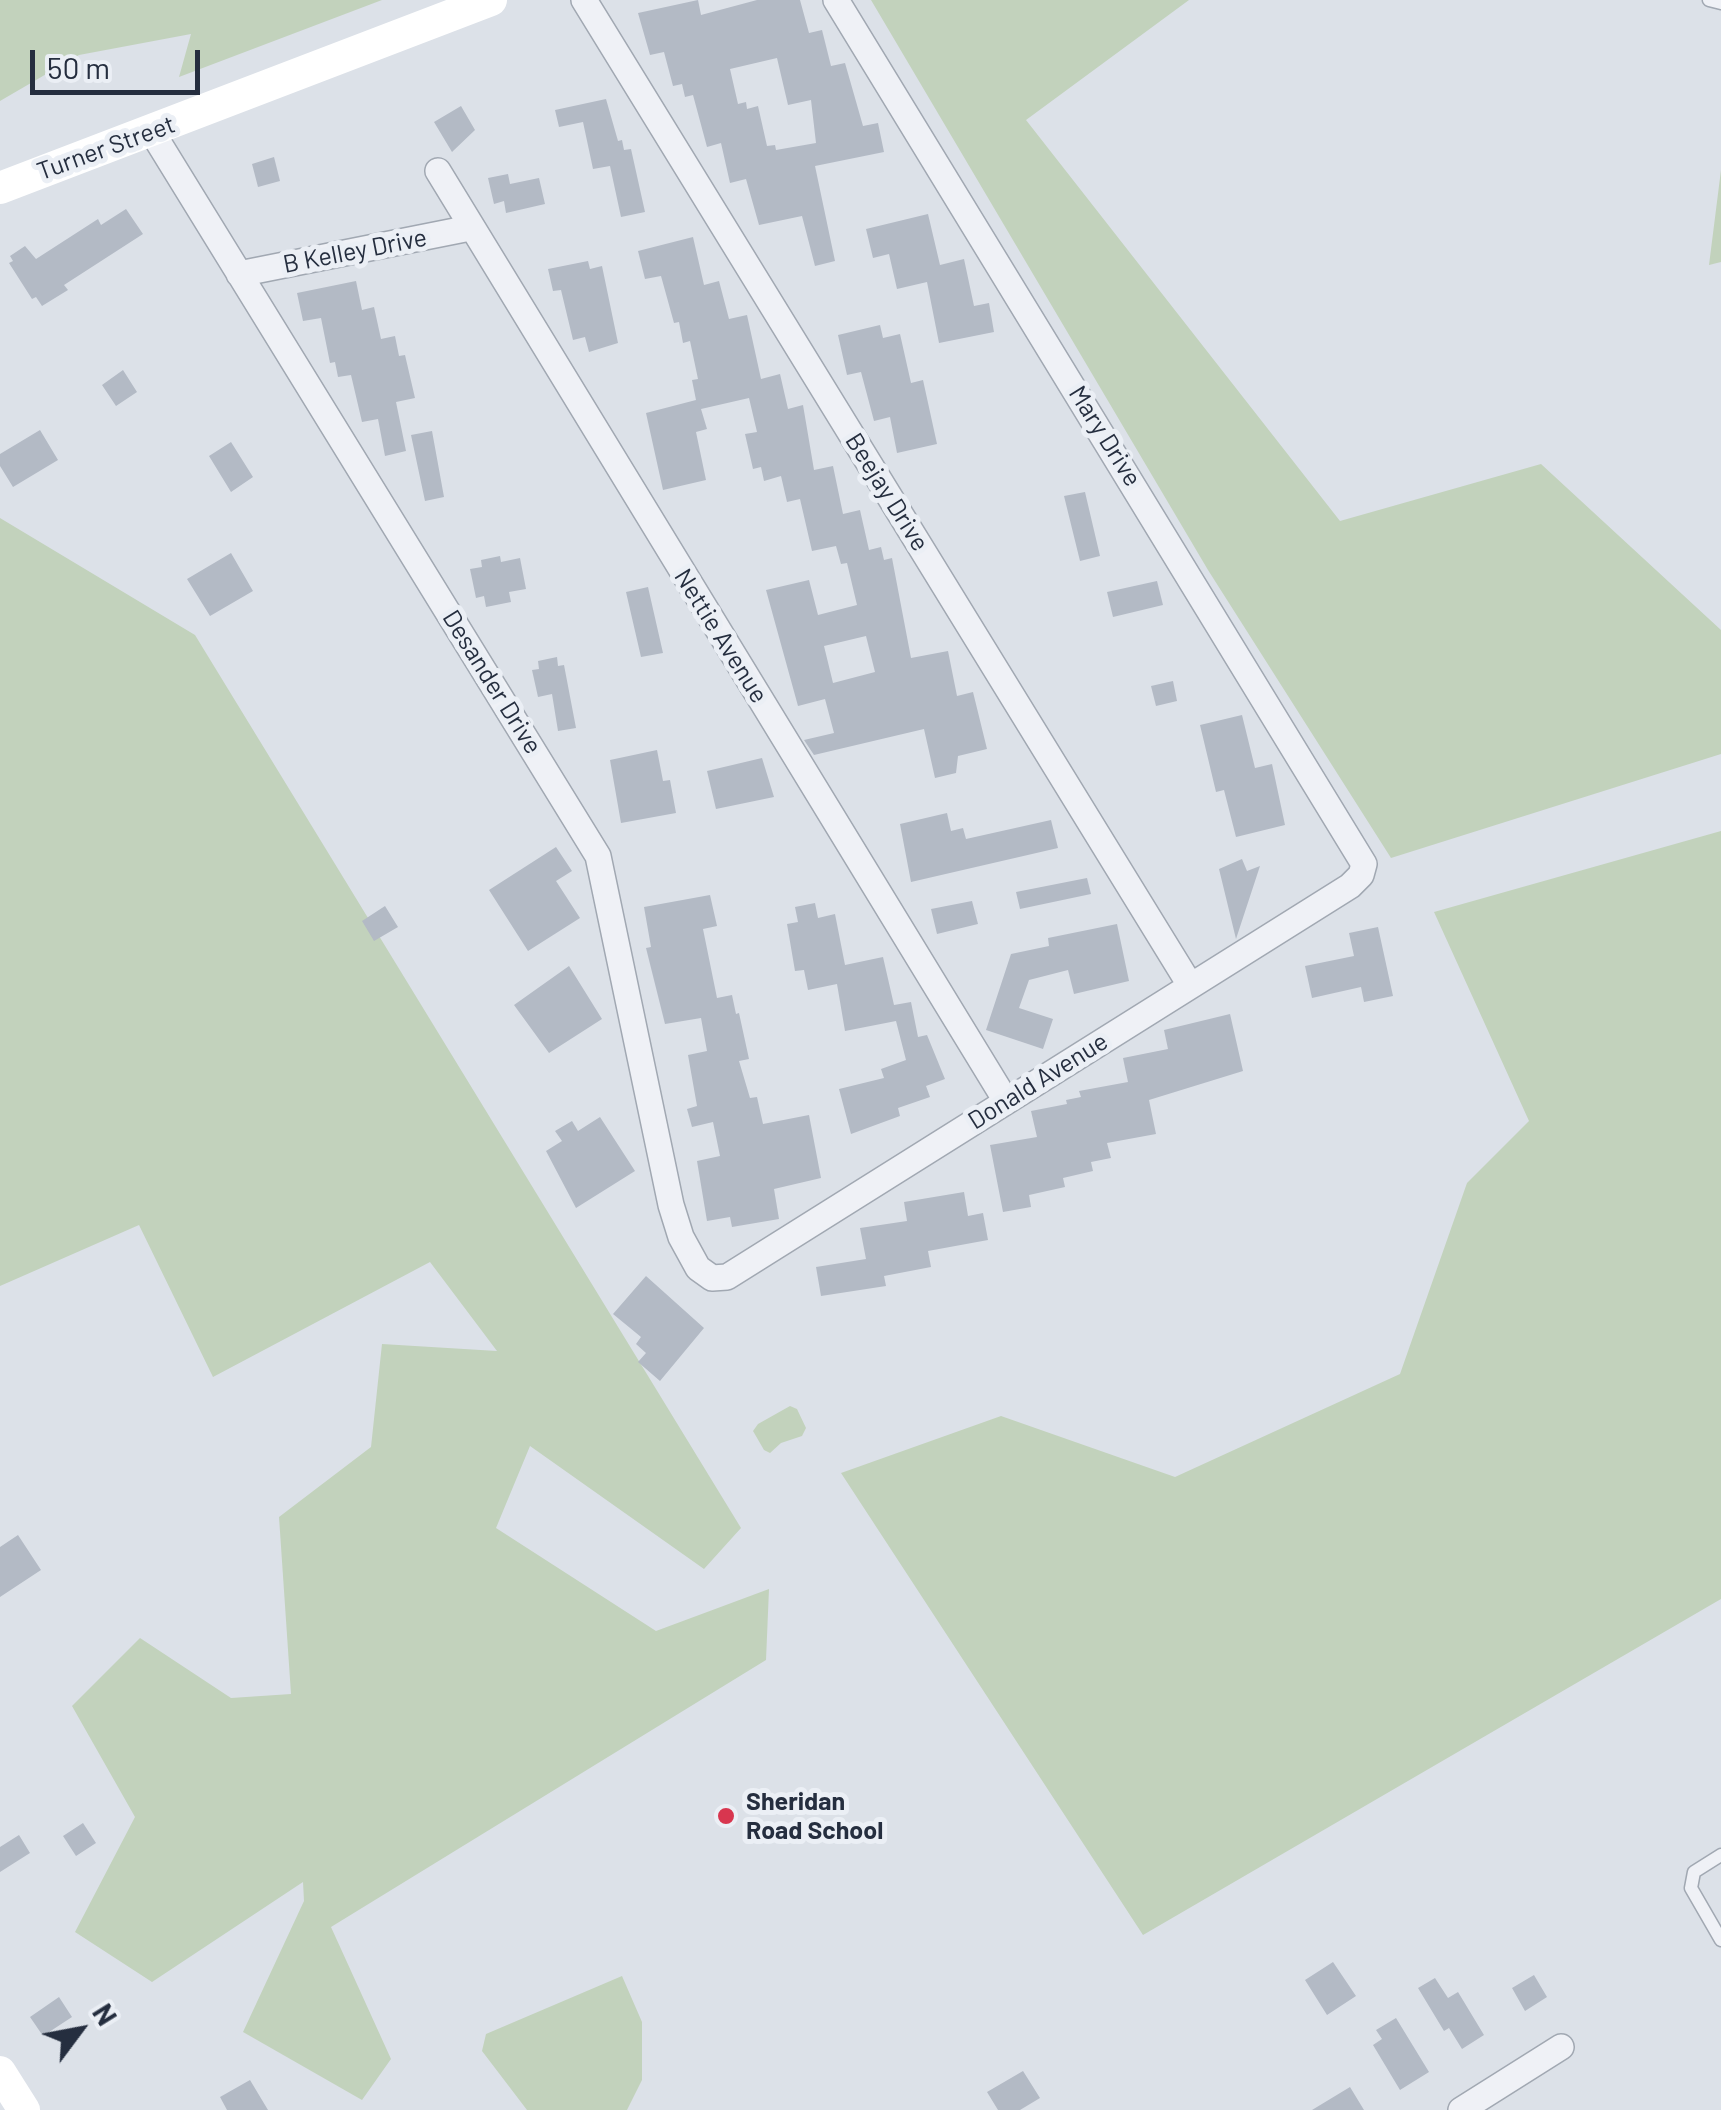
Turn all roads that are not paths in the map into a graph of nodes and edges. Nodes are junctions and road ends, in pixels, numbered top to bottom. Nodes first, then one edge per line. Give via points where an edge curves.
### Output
1 (491, 0) edge
2 (584, 0) edge
3 (836, 0) edge
4 (1708, 0) edge
5 (1721, 3) edge
6 (152, 132) junction
7 (438, 171) dead end
8 (0, 188) edge
9 (470, 228) junction
10 (239, 274) junction
11 (1361, 875) joint
12 (1190, 985) junction
13 (1006, 1101) junction
14 (712, 1278) joint
15 (1721, 1855) edge
16 (1721, 1940) edge
17 (1562, 2047) dead end
18 (0, 2072) edge
19 (24, 2110) edge
20 (1460, 2110) edge

1 - 6 street, Turner Street
2 - 12 street, Beejay Drive
3 - 11 street, Mary Drive via 1360,850
4 - 5 lane
6 - 8 street, Turner Street
6 - 10 street, Desander Drive
7 - 9 street, Nettie Avenue
9 - 10 street, B Kelley Drive
9 - 13 street, Nettie Avenue
10 - 14 street, Desander Drive via 598,856 671,1205 698,1268
11 - 12 street, Donald Avenue
12 - 13 street, Donald Avenue
13 - 14 street, Donald Avenue via 727,1277
15 - 16 lane via 1694,1872 1690,1888
17 - 20 street
18 - 19 street

